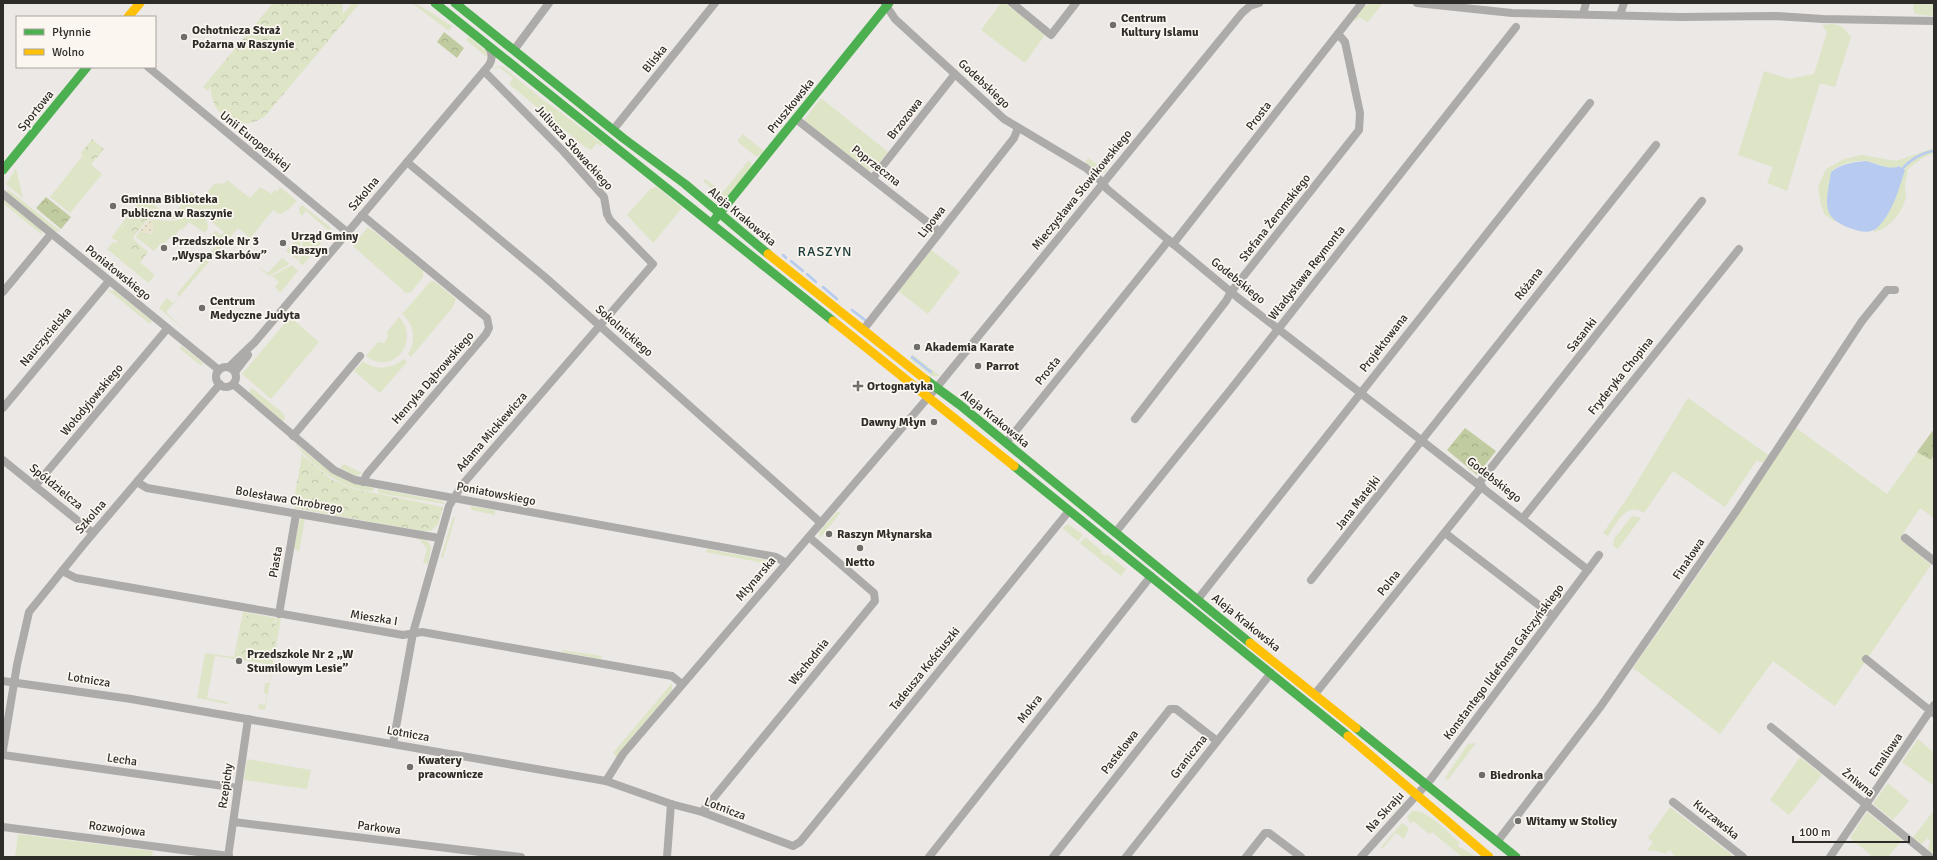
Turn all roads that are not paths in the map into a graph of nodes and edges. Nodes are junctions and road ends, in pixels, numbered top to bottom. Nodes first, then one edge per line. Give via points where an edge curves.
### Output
1 (140, 3) edge
2 (435, 3) edge
3 (455, 3) edge
4 (549, 3) edge
5 (715, 3) edge
6 (1012, 3) edge
7 (1076, 3) edge
8 (1259, 3) edge
9 (1362, 3) edge
10 (1416, 3) edge
11 (1586, 3) edge
12 (1624, 3) edge
13 (887, 4) edge
14 (1583, 14) junction
15 (1620, 15) junction
16 (129, 16) edge
17 (1934, 21) edge
18 (1516, 27) dead end
19 (1338, 34) junction
20 (486, 42) junction
21 (514, 50) junction
22 (509, 61) junction
23 (491, 62) junction
24 (86, 68) edge
25 (149, 68) edge
26 (484, 71) junction
27 (955, 74) junction
28 (1590, 103) dead end
29 (796, 119) junction
30 (1018, 128) junction
31 (613, 130) junction
32 (1656, 145) dead end
33 (407, 162) junction
34 (3, 170) edge
35 (873, 178) junction
36 (1102, 184) junction
37 (3, 194) edge
38 (1702, 201) dead end
39 (720, 213) junction
40 (362, 215) junction
41 (712, 223) junction
42 (347, 232) junction
43 (940, 232) junction
44 (51, 234) junction
45 (1171, 242) junction
46 (1739, 249) dead end
47 (653, 264) joint
48 (109, 281) junction
49 (1895, 290) dead end
50 (3, 292) edge
51 (1231, 292) junction
52 (600, 326) junction
53 (1278, 328) junction
54 (167, 329) junction
55 (863, 330) junction
56 (360, 356) dead end
57 (219, 370) junction
58 (232, 370) junction
59 (220, 384) junction
60 (233, 384) junction
61 (937, 387) junction
62 (1361, 392) junction
63 (928, 398) junction
64 (3, 408) edge
65 (1135, 419) dead end
66 (293, 436) junction
67 (1422, 439) junction
68 (1006, 443) junction
69 (3, 460) edge
70 (137, 482) junction
71 (362, 482) junction
72 (1481, 484) junction
73 (35, 486) junction
74 (453, 498) junction
75 (1069, 511) junction
76 (296, 514) junction
77 (1523, 518) junction
78 (822, 523) junction
79 (93, 533) junction
80 (1115, 533) junction
81 (1445, 533) junction
82 (809, 537) junction
83 (439, 538) junction
84 (1905, 538) dead end
85 (1599, 555) dead end
86 (1934, 561) edge
87 (786, 563) junction
88 (1588, 570) junction
89 (62, 571) junction
90 (1151, 576) junction
91 (1311, 580) dead end
92 (1198, 599) junction
93 (279, 614) junction
94 (1553, 616) junction
95 (413, 633) junction
96 (1866, 659) dead end
97 (1271, 673) junction
98 (3, 681) edge
99 (14, 682) junction
100 (682, 684) junction
101 (1315, 694) junction
102 (1933, 709) edge
103 (248, 719) junction
104 (1771, 728) dead end
105 (1217, 741) junction
106 (393, 744) junction
107 (3, 750) edge
108 (3, 755) edge
109 (606, 781) junction
110 (1427, 784) junction
111 (238, 788) junction
112 (1417, 795) junction
113 (1673, 802) dead end
114 (671, 804) junction
115 (1866, 805) junction
116 (702, 812) junction
117 (234, 822) junction
118 (3, 827) edge
119 (800, 842) joint
120 (1497, 842) junction
121 (228, 856) edge
122 (1929, 856) edge
123 (521, 857) edge
124 (667, 857) edge
125 (929, 857) edge
126 (1053, 857) edge
127 (1126, 857) edge
128 (1246, 857) edge
129 (1301, 857) edge
130 (1361, 857) edge
131 (1489, 857) edge
132 (1516, 857) edge
133 (1743, 857) edge
134 (1830, 857) edge

1 - 16 main road
2 - 20 main road, Aleja Krakowska
3 - 21 main road, Aleja Krakowska
4 - 21 street
5 - 31 street, Bliska
6 - 7 street via 1051,35
8 - 36 street, Mieczysława Słowikowskiego via 1242,13
9 - 19 street, Prosta
10 - 14 street via 1512,13
11 - 14 street
12 - 15 street
13 - 27 street, Godebskiego via 895,19
13 - 29 main road, Pruszkowska
14 - 15 street
15 - 17 street
18 - 53 street, Władysława Reymonta
19 - 45 street, Prosta
19 - 51 street, Stefana Żeromskiego via 1344,42 1360,113 1359,130
20 - 22 main road, Aleja Krakowska
20 - 23 street via 491,52
21 - 31 main road, Aleja Krakowska
22 - 23 street
22 - 41 main road, Aleja Krakowska
23 - 26 street, Szkolna
24 - 34 main road, Sportowa
25 - 42 street, Unii Europejskiej
26 - 33 street, Szkolna
26 - 47 street, Juliusza Słowackiego via 563,151 604,197 610,220
27 - 30 street, Godebskiego via 998,114
27 - 35 street, Brzozowa
28 - 62 street, Projektowana
29 - 35 street, Poprzeczna
29 - 39 main road, Pruszkowska
30 - 36 street, Godebskiego via 1086,168
30 - 43 street, Lipowa via 1014,138
31 - 39 main road, Aleja Krakowska
32 - 67 street, Różana
33 - 40 street, Szkolna
33 - 52 street, Sokolnickiego
35 - 43 street, Poprzeczna
36 - 45 street, Godebskiego
36 - 61 street, Mieczysława Słowikowskiego
37 - 44 street, Poniatowskiego
38 - 72 street, Sasanki
39 - 41 main road, Pruszkowska
39 - 55 main road, Aleja Krakowska
40 - 42 street, Szkolna
40 - 71 street, Henryka Dąbrowskiego via 486,318 489,328
41 - 63 main road, Aleja Krakowska
42 - 58 street, Szkolna
43 - 55 street, Lipowa
44 - 48 street, Poniatowskiego
44 - 50 street
45 - 51 street, Godebskiego
45 - 68 street, Prosta
46 - 77 street, Fryderyka Chopina
47 - 52 street, Adama Mickiewicza
48 - 54 street, Poniatowskiego
48 - 64 street, Nauczycielska
49 - 120 street, Finałowa via 1887,290 1862,321 1733,517 1607,698
51 - 53 street, Godebskiego
51 - 65 street, Stefana Żeromskiego
52 - 74 street, Adama Mickiewicza
52 - 78 street, Sokolnickiego
53 - 62 street, Godebskiego
53 - 80 street, Władysława Reymonta
54 - 57 street, Poniatowskiego
54 - 73 street, Wołodyjowskiego
55 - 61 main road, Aleja Krakowska
56 - 66 street
57 - 58 street via 225,367
57 - 59 street via 216,376
58 - 60 street via 236,378
59 - 60 street
59 - 70 street, Szkolna
60 - 66 street, Poniatowskiego
61 - 63 street, Mieczysława Słowikowskiego
61 - 68 main road, Aleja Krakowska
62 - 67 street, Godebskiego
62 - 92 street, Projektowana
63 - 75 main road, Aleja Krakowska
63 - 78 street, Młynarska
66 - 71 street, Poniatowskiego via 334,470
67 - 72 street, Godebskiego
67 - 91 street, Jana Matejki
68 - 80 main road, Aleja Krakowska
69 - 73 street, Spółdzielcza
70 - 76 street, Bolesława Chrobrego via 147,488
70 - 79 street, Szkolna
71 - 74 street, Poniatowskiego
72 - 77 street, Godebskiego
72 - 81 street, Polna
73 - 79 street, Spółdzielcza
74 - 83 street, Adama Mickiewicza
74 - 87 street, Poniatowskiego via 776,558
75 - 90 main road, Aleja Krakowska
75 - 119 street, Tadeusza Kościuszki
76 - 83 street, Bolesława Chrobrego
76 - 93 street, Piasta
77 - 88 street, Godebskiego
78 - 82 street, Młynarska
79 - 89 street, Szkolna
80 - 92 main road, Aleja Krakowska
81 - 94 street
81 - 101 street, Polna
82 - 87 street, Młynarska
82 - 116 street, Wschodnia via 874,592 875,601
83 - 95 street, Adama Mickiewicza
84 - 86 street
85 - 88 street, Konstantego Ildefonsa Gałczyńskiego
87 - 100 street, Młynarska
88 - 94 street, Konstantego Ildefonsa Gałczyńskiego
89 - 93 street, Mieszka I via 76,578
89 - 99 street, Szkolna via 29,612
90 - 97 main road, Aleja Krakowska
90 - 125 street, Mokra
92 - 101 main road, Aleja Krakowska
93 - 95 street, Mieszka I via 403,635
94 - 110 street, Konstantego Ildefonsa Gałczyńskiego
95 - 100 street, Mieszka I via 422,632 672,676
95 - 106 street, Adama Mickiewicza
96 - 102 street
97 - 105 street, Graniczna
97 - 112 main road, Aleja Krakowska
98 - 99 street, Lotnicza
99 - 103 street, Lotnicza
99 - 107 street, Szkolna
100 - 109 street, Młynarska via 623,754
101 - 110 main road, Aleja Krakowska
102 - 115 street, Emaliowa
103 - 106 street, Lotnicza
103 - 111 street, Rzepichy
104 - 115 street, Żniwna
105 - 126 street, Pastelowa via 1176,709 1170,709
105 - 127 street, Graniczna
106 - 109 street, Lotnicza
108 - 111 street, Lecha
109 - 114 street, Lotnicza
110 - 112 street, Na Skraju
110 - 120 main road, Aleja Krakowska
111 - 117 street, Rzepichy
112 - 130 street, Na Skraju
112 - 131 main road, Aleja Krakowska
113 - 133 street, Kurzawska
114 - 116 street, Lotnicza
114 - 124 street
115 - 122 street, Żniwna
115 - 134 street, Emaliowa
116 - 119 street, Lotnicza via 786,844 793,846
117 - 121 street, Rzepichy
117 - 123 street, Parkowa
118 - 121 street, Rozwojowa
120 - 132 main road, Aleja Krakowska
128 - 129 street via 1265,833 1269,833

